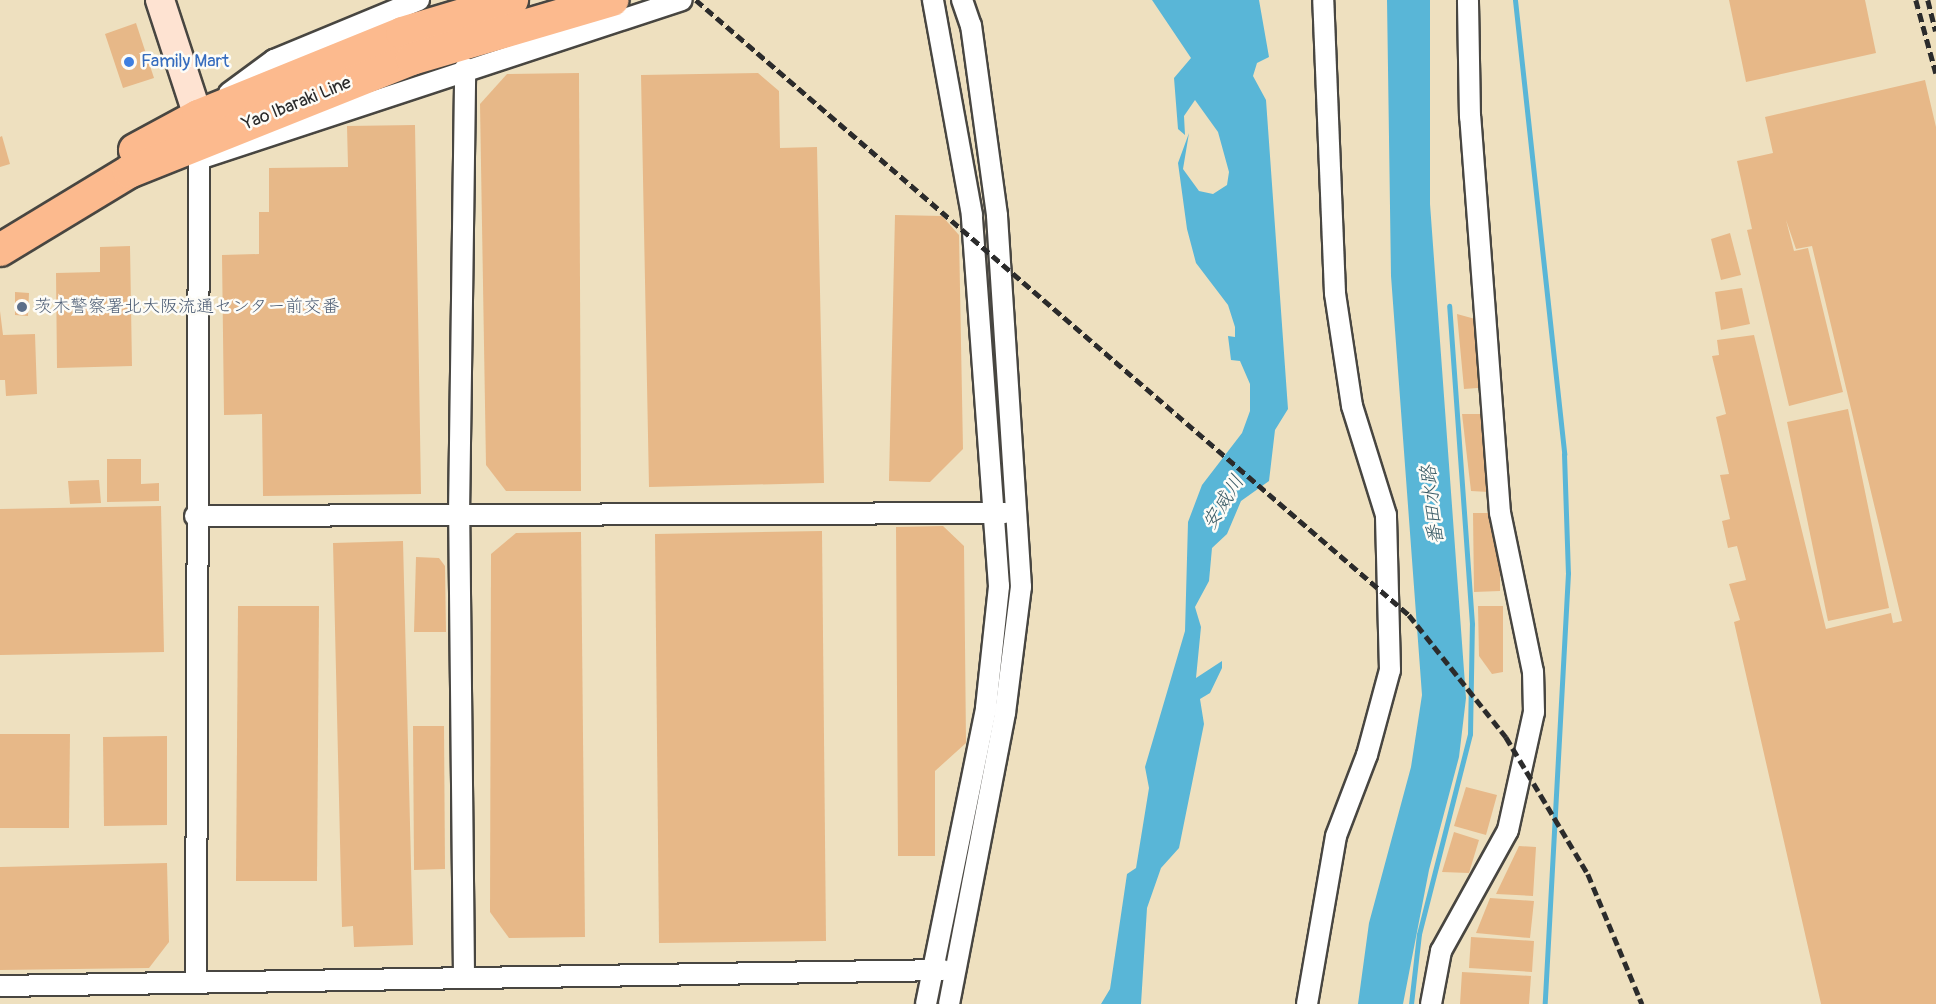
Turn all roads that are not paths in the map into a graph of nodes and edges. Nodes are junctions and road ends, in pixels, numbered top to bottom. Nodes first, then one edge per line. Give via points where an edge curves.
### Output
1 (160, 0) edge
2 (418, 0) edge
3 (512, 0) edge
4 (612, 0) edge
5 (682, 0) edge
6 (933, 0) edge
7 (962, 0) edge
8 (1323, 0) edge
9 (1468, 0) edge
10 (465, 68) junction
11 (316, 96) junction
12 (198, 116) junction
13 (246, 142) junction
14 (199, 159) junction
15 (129, 172) junction
16 (0, 224) edge
17 (0, 250) edge
18 (995, 513) junction
19 (1015, 513) junction
20 (459, 515) junction
21 (195, 516) junction
22 (932, 970) junction
23 (954, 971) junction
24 (464, 975) junction
25 (196, 980) junction
26 (0, 986) edge
27 (926, 1004) edge
28 (949, 1004) edge
29 (1307, 1004) edge
30 (1431, 1004) edge

1 - 12 street
2 - 12 street via 274,60
3 - 12 main road, Yao Ibaraki Line via 402,33
4 - 11 main road, Yao Ibaraki Line via 412,59
5 - 10 street
6 - 18 street via 972,215
7 - 19 street via 971,26 997,215
8 - 29 street via 1335,293 1352,406 1386,515 1390,669 1367,755 1336,836
9 - 30 street via 1470,117 1500,513 1533,672 1534,712 1508,830 1441,951
10 - 13 street
10 - 20 street
11 - 13 main road
11 - 15 main road, Yao Ibaraki Line
12 - 16 main road, Yao Ibaraki Line
13 - 14 street
14 - 15 main road
14 - 21 street
15 - 17 main road, Yao Ibaraki Line
18 - 19 street
18 - 20 street
18 - 22 street via 999,586 986,708
19 - 23 street via 1021,587 1005,713
20 - 21 street
20 - 24 street
21 - 25 street
22 - 23 street
22 - 24 street
22 - 27 street
23 - 28 street
24 - 25 street
25 - 26 street

